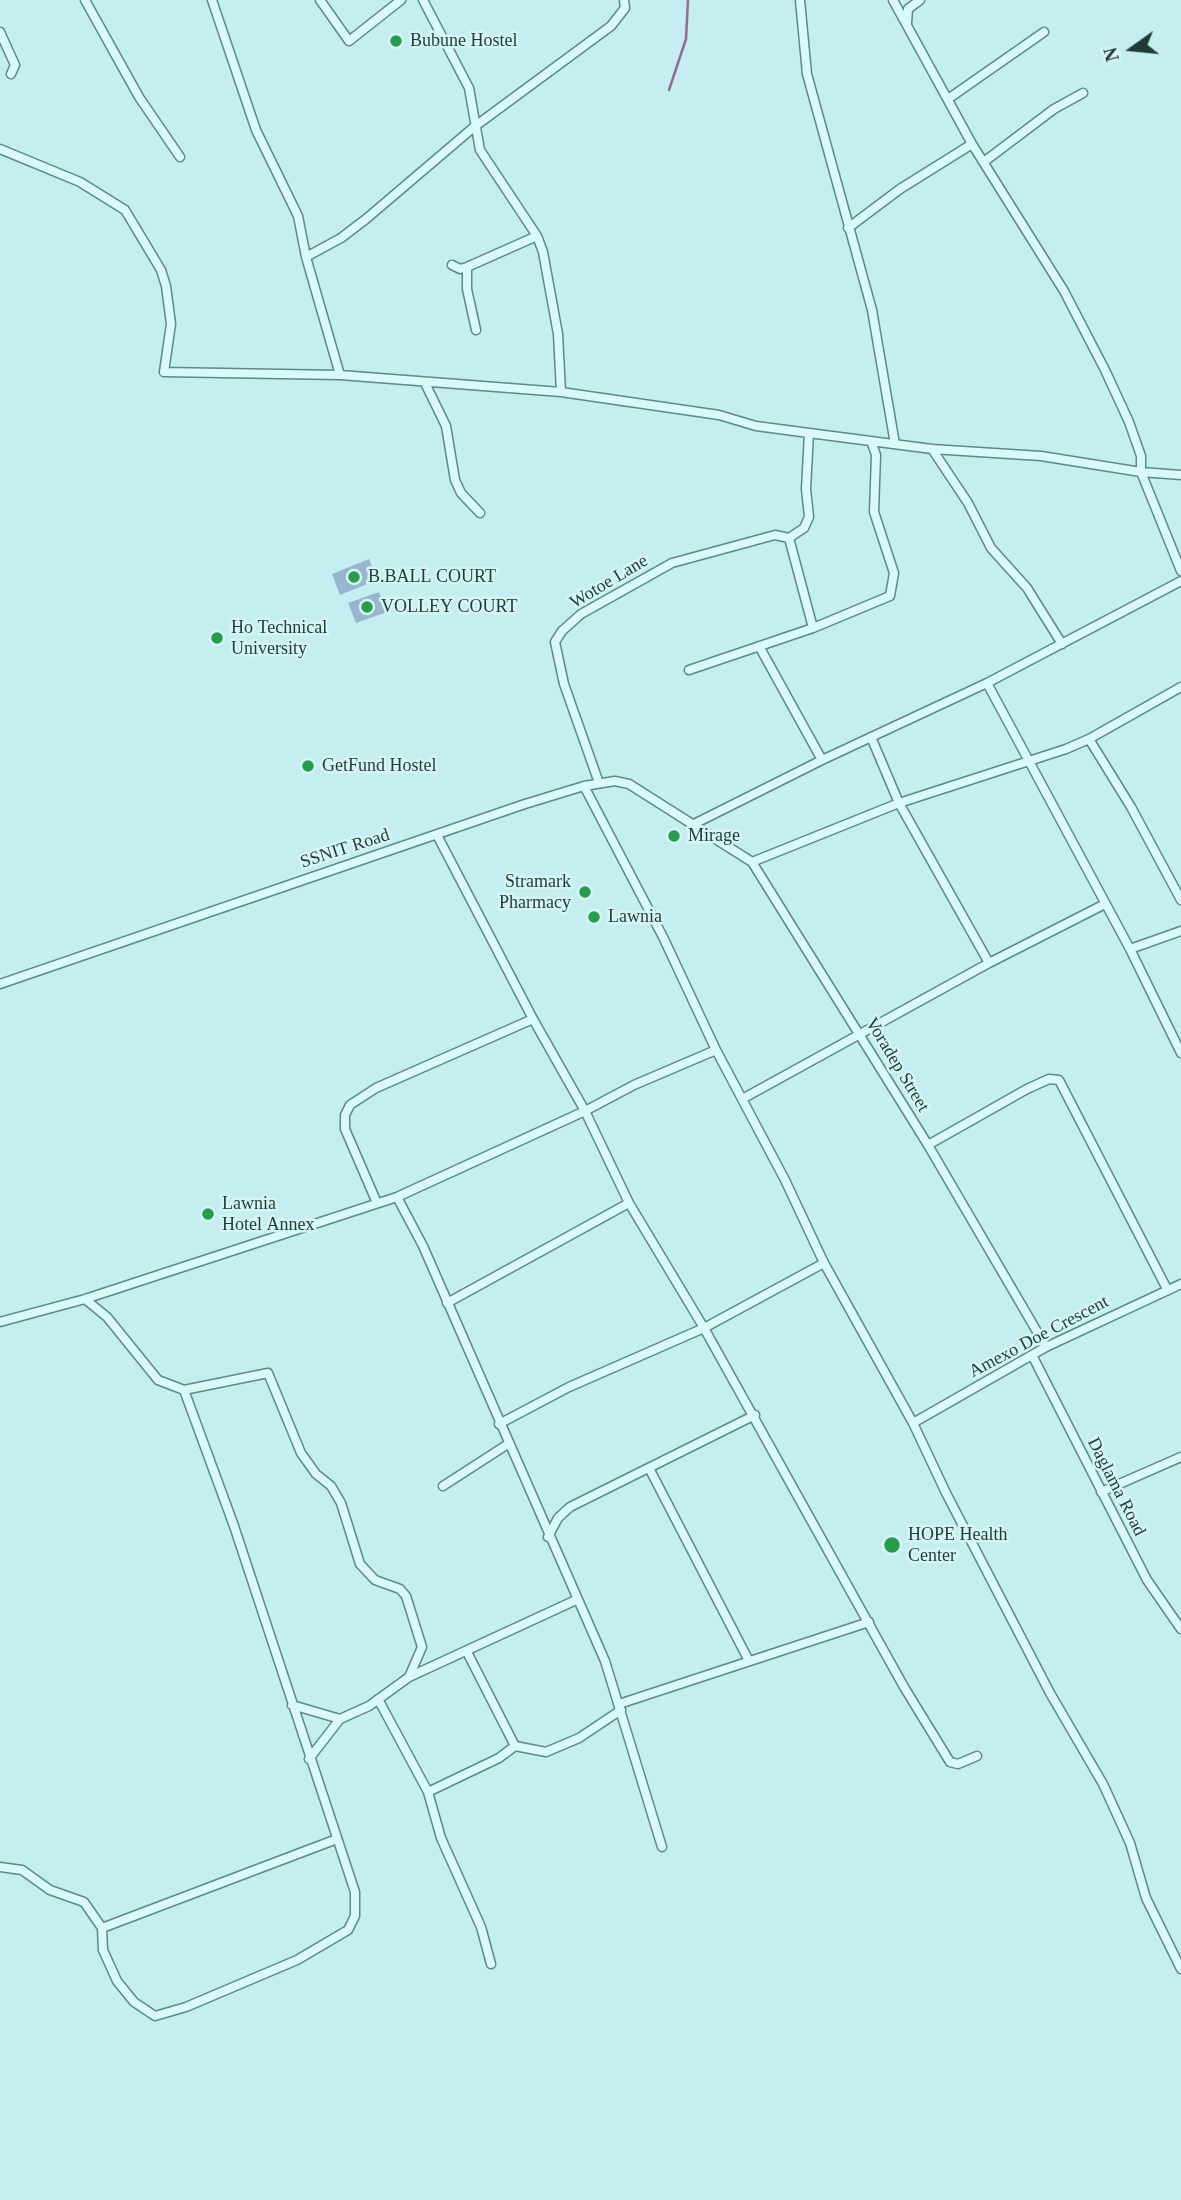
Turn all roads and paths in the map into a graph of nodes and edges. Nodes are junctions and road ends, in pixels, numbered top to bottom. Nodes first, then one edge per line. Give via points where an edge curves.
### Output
1 (85, 0) edge
2 (212, 0) edge
3 (320, 0) edge
4 (401, 0) edge
5 (422, 0) edge
6 (624, 0) edge
7 (800, 0) edge
8 (893, 0) edge
9 (920, 0) edge
10 (906, 23) junction
11 (0, 32) edge
12 (1044, 33) dead end
13 (11, 74) dead end
14 (1083, 93) dead end
15 (948, 99) junction
16 (474, 127) junction
17 (972, 144) junction
18 (0, 149) edge
19 (180, 157) dead end
20 (985, 161) junction
21 (848, 228) junction
22 (537, 236) junction
23 (306, 257) junction
24 (452, 265) dead end
25 (467, 267) junction
26 (476, 330) dead end
27 (340, 375) junction
28 (425, 383) junction
29 (561, 392) junction
30 (809, 433) junction
31 (871, 441) junction
32 (895, 444) junction
33 (932, 449) junction
34 (1141, 472) junction
35 (1181, 475) edge
36 (480, 513) dead end
37 (789, 538) junction
38 (1181, 571) edge
39 (1181, 581) edge
40 (813, 628) junction
41 (1062, 644) junction
42 (759, 646) junction
43 (689, 670) dead end
44 (987, 683) junction
45 (1181, 687) edge
46 (871, 737) junction
47 (1089, 739) junction
48 (822, 760) junction
49 (1029, 763) junction
50 (599, 783) junction
51 (584, 786) junction
52 (899, 803) junction
53 (694, 824) junction
54 (437, 835) junction
55 (752, 862) junction
56 (1181, 900) edge
57 (1103, 905) junction
58 (1181, 932) edge
59 (1130, 950) junction
60 (989, 963) junction
61 (0, 984) edge
62 (533, 1019) junction
63 (861, 1036) junction
64 (716, 1050) junction
65 (1180, 1050) edge
66 (744, 1098) junction
67 (585, 1111) junction
68 (928, 1145) junction
69 (397, 1197) junction
70 (377, 1203) junction
71 (629, 1203) junction
72 (824, 1264) junction
73 (1181, 1284) edge
74 (1167, 1289) junction
75 (85, 1299) junction
76 (447, 1303) junction
77 (0, 1322) edge
78 (704, 1328) junction
79 (1046, 1347) junction
80 (1032, 1355) junction
81 (184, 1390) junction
82 (755, 1415) junction
83 (913, 1423) junction
84 (499, 1424) junction
85 (508, 1444) junction
86 (1181, 1457) edge
87 (649, 1468) junction
88 (443, 1486) dead end
89 (1101, 1492) junction
90 (548, 1537) junction
91 (576, 1600) junction
92 (869, 1622) junction
93 (1181, 1629) edge
94 (467, 1652) junction
95 (749, 1661) junction
96 (410, 1677) junction
97 (378, 1699) junction
98 (292, 1705) junction
99 (620, 1707) junction
100 (340, 1719) junction
101 (515, 1746) junction
102 (978, 1756) dead end
103 (309, 1759) junction
104 (428, 1792) junction
105 (337, 1839) junction
106 (662, 1847) dead end
107 (0, 1867) edge
108 (102, 1928) junction
109 (491, 1964) dead end
110 (1181, 1969) edge

1 - 19 street via 139,97
2 - 23 street via 256,130 298,216
3 - 4 street via 349,41
5 - 16 street via 469,88
6 - 16 street via 625,8 611,26
7 - 21 street via 807,74
8 - 10 street
9 - 10 street via 908,9
10 - 15 street
11 - 13 street via 15,65
12 - 15 street
14 - 20 street
15 - 17 street
16 - 22 street via 480,150
16 - 23 street via 366,219
17 - 20 street
17 - 21 street
18 - 27 street via 80,182 125,210 166,286 172,324 164,372
20 - 34 street via 1064,290 1105,370 1141,456
21 - 32 street via 872,310
22 - 25 street
22 - 29 street via 558,334
23 - 27 street
24 - 25 street
25 - 26 street
27 - 28 street
28 - 29 street
28 - 36 street via 446,426 455,480
29 - 30 street
30 - 31 street
30 - 37 street via 809,517 804,528
31 - 32 street
31 - 40 street via 876,455 874,512 894,584 890,596
32 - 33 street
33 - 34 street via 1041,456
33 - 41 street via 992,548 1027,588
34 - 35 street
34 - 38 street
37 - 40 street
37 - 50 street, Wotoe Lane via 775,535 672,563 581,614 562,631 555,642 564,684
39 - 41 street
40 - 42 street
41 - 44 street
42 - 43 street
42 - 48 street
44 - 46 street
44 - 49 street
45 - 47 street
46 - 48 street
46 - 52 street
47 - 49 street
47 - 56 street
48 - 53 street
49 - 52 street
49 - 57 street
50 - 51 street, SSNIT Road
50 - 53 street, SSNIT Road via 629,784
51 - 54 street, SSNIT Road
51 - 64 street
52 - 55 street
52 - 60 street
53 - 55 street, Voradep Street
54 - 61 street, SSNIT Road
54 - 62 street
55 - 63 street, Voradep Street
57 - 59 street
57 - 60 street
58 - 59 street
59 - 65 street
60 - 63 street
62 - 67 street
62 - 70 street via 376,1088 350,1105 345,1129
63 - 66 street
63 - 68 street, Voradep Street
64 - 66 street
64 - 67 street
66 - 72 street
67 - 69 street
67 - 71 street
68 - 74 street via 1027,1088 1059,1080
68 - 79 street, Voradep Street
69 - 70 street
69 - 76 street
70 - 75 street
71 - 76 street
71 - 78 street
72 - 78 street
72 - 83 street
73 - 74 street, Amexo Doe Crescent
74 - 79 street, Amexo Doe Crescent
75 - 77 street
75 - 81 street via 107,1317 158,1380
76 - 84 street
78 - 82 street
78 - 84 street via 569,1387
79 - 80 street, Amexo Doe Crescent
80 - 83 street, Amexo Doe Crescent
80 - 89 street, Daglama Road
81 - 96 street via 268,1373 301,1453 341,1503 360,1564 376,1580 406,1596 422,1647
81 - 98 street
82 - 87 street
82 - 92 street
83 - 110 street via 1045,1683 1102,1784 1130,1843 1146,1898
84 - 85 street
85 - 88 street
85 - 90 street
86 - 89 street
87 - 90 street via 563,1512
87 - 95 street
89 - 93 street, Daglama Road via 1147,1580
90 - 91 street
91 - 94 street
91 - 99 street via 605,1661
92 - 95 street
92 - 102 street via 950,1762 958,1764
94 - 96 street
94 - 101 street
95 - 99 street
96 - 97 street
97 - 100 street
97 - 104 street
98 - 100 street
98 - 103 street
99 - 101 street via 579,1738 546,1752
99 - 106 street
100 - 103 street
101 - 104 street
103 - 105 street
104 - 109 street via 441,1838 481,1927
105 - 108 street
105 - 108 street via 355,1892 355,1916 348,1930 275,1971 163,2016 148,2014 117,1981 103,1950
107 - 108 street via 22,1870 50,1891 84,1902

